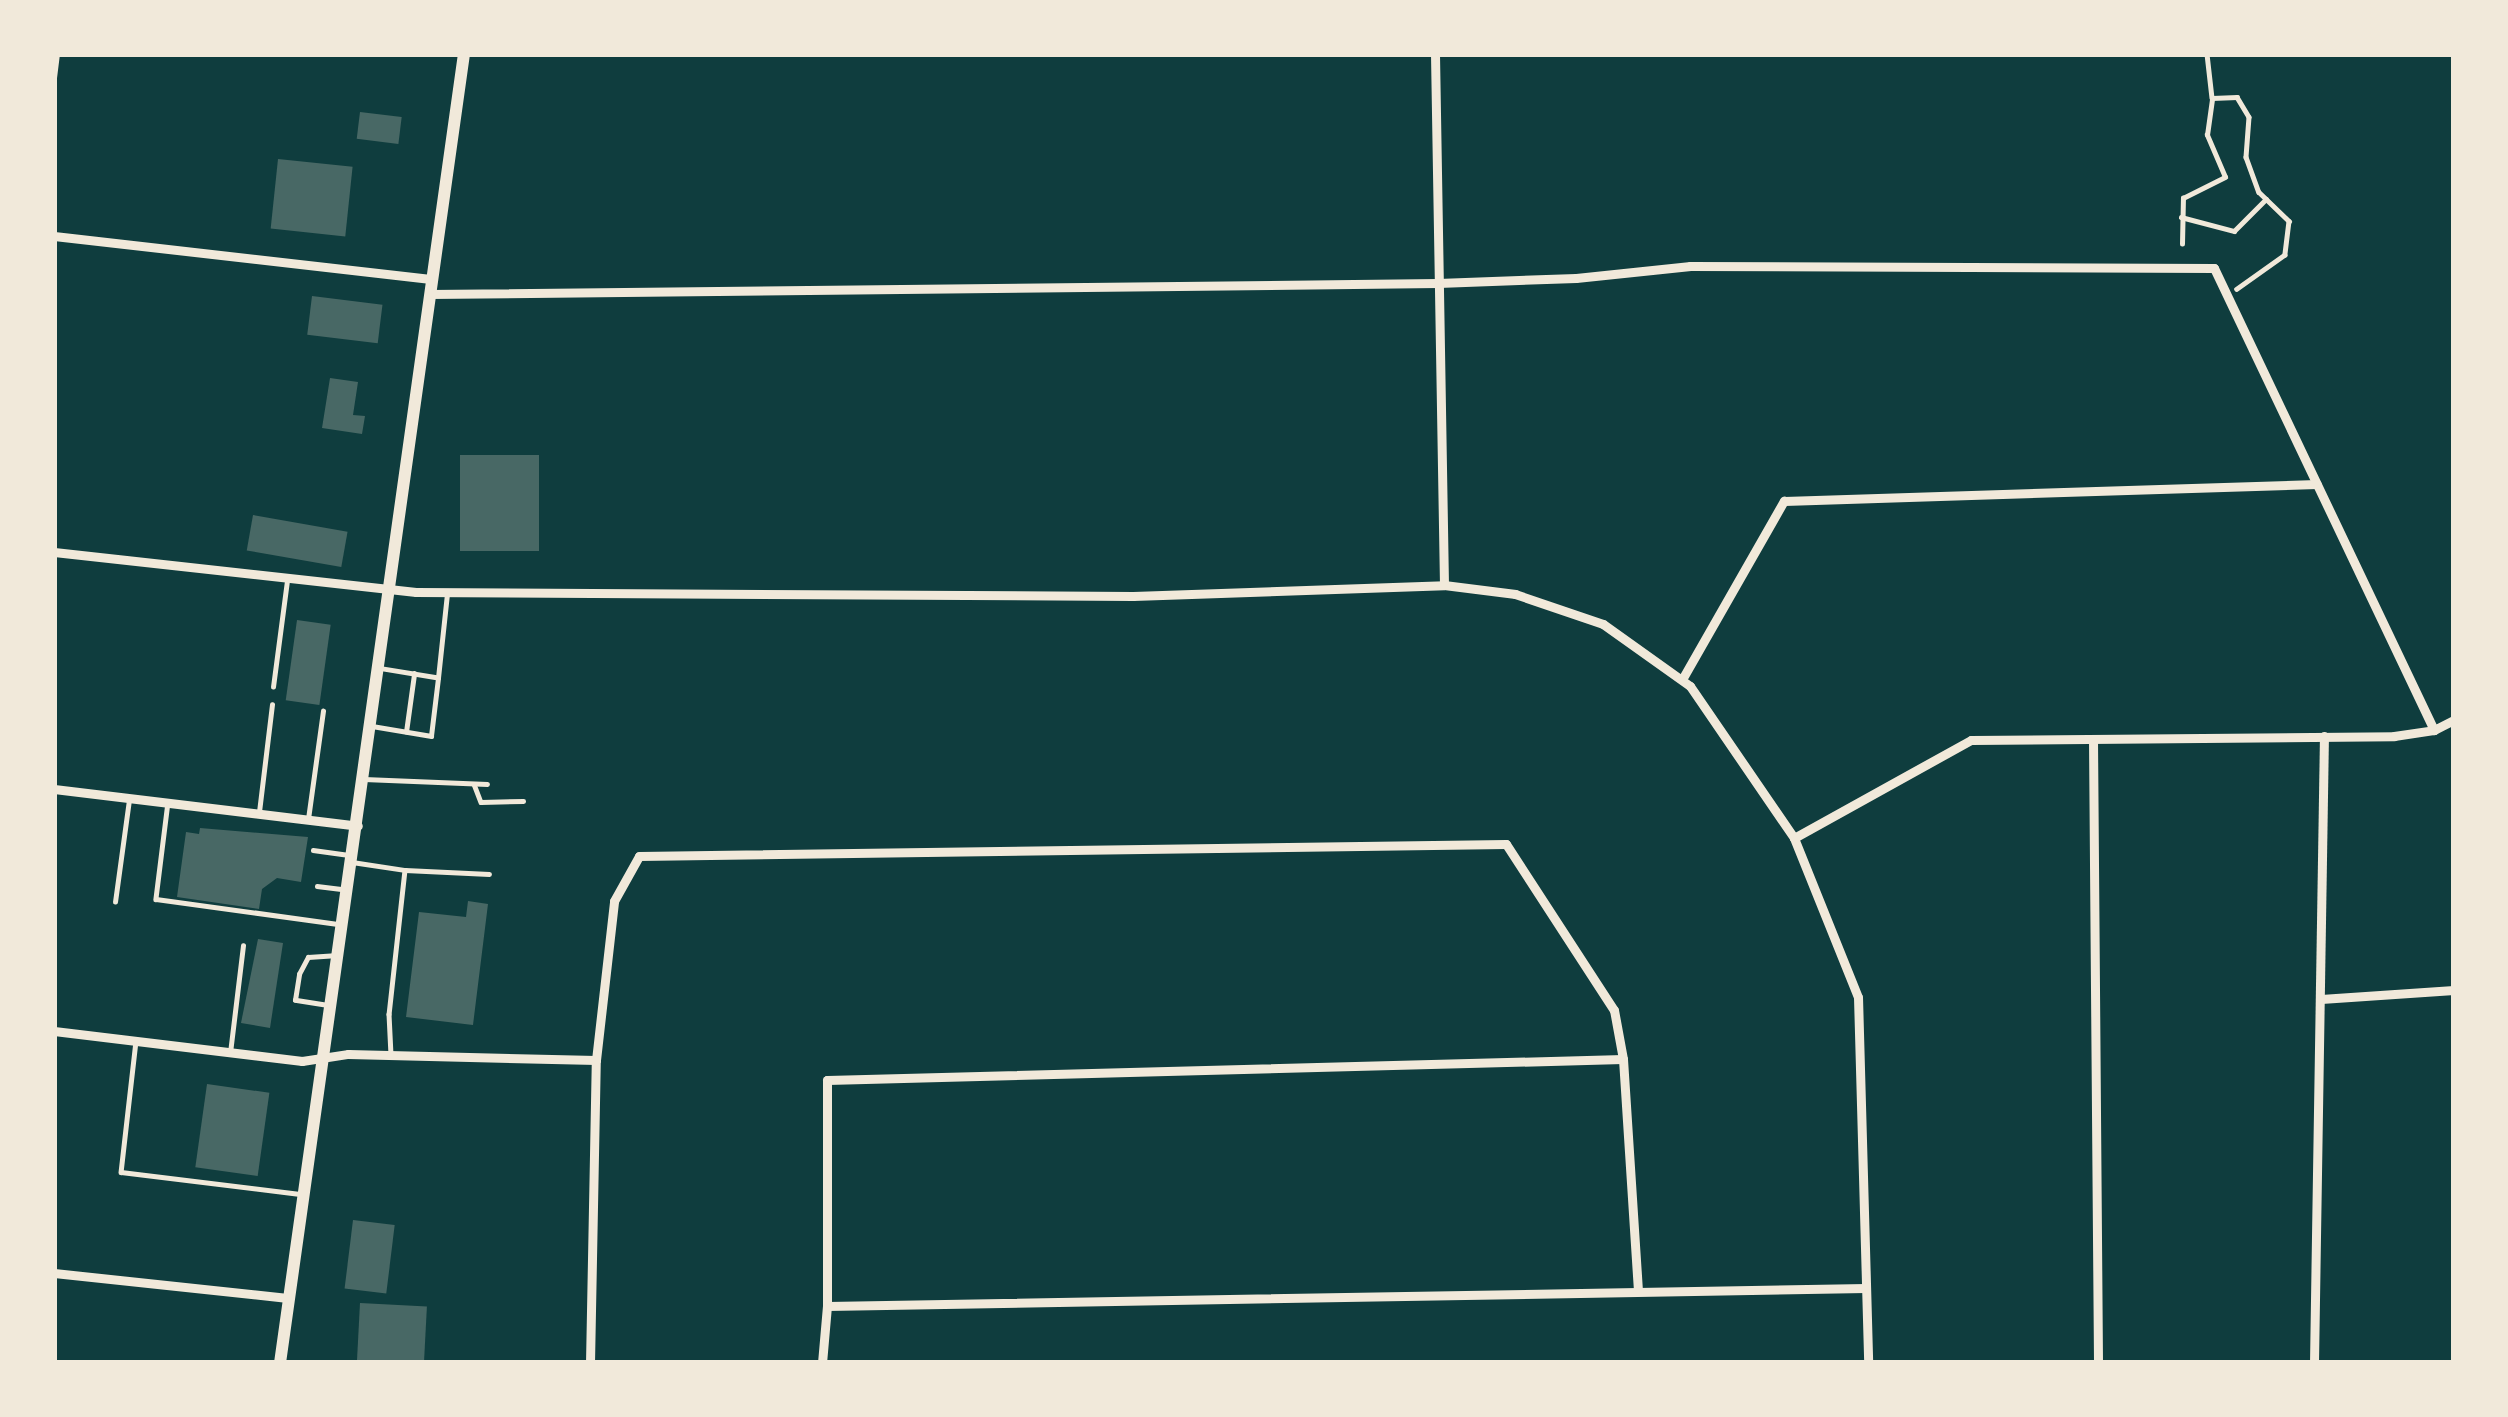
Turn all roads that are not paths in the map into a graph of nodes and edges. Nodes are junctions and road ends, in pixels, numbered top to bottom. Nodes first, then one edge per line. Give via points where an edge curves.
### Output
1 (57, 54) edge
2 (464, 54) edge
3 (1435, 54) edge
4 (54, 78) edge
5 (54, 236) edge
6 (1438, 283) junction
7 (430, 287) junction
8 (2317, 484) junction
9 (54, 552) edge
10 (287, 580) junction
11 (1444, 585) junction
12 (390, 590) junction
13 (448, 592) junction
14 (380, 669) junction
15 (414, 674) junction
16 (1684, 676) junction
17 (438, 678) junction
18 (273, 687) dead end
19 (272, 705) dead end
20 (323, 711) dead end
21 (2454, 720) edge
22 (371, 726) junction
23 (2434, 730) junction
24 (406, 732) junction
25 (2324, 736) junction
26 (2093, 739) junction
27 (364, 779) junction
28 (474, 784) junction
29 (487, 784) dead end
30 (54, 789) edge
31 (129, 797) junction
32 (523, 801) dead end
33 (168, 802) junction
34 (259, 814) junction
35 (308, 820) junction
36 (358, 826) junction
37 (1794, 838) junction
38 (313, 850) dead end
39 (353, 859) junction
40 (406, 870) junction
41 (489, 874) dead end
42 (317, 886) dead end
43 (348, 890) junction
44 (115, 902) dead end
45 (343, 924) junction
46 (243, 946) dead end
47 (339, 955) junction
48 (2454, 989) edge
49 (2321, 999) junction
50 (332, 1006) junction
51 (54, 1031) edge
52 (136, 1041) junction
53 (230, 1053) junction
54 (391, 1055) junction
55 (325, 1058) junction
56 (1623, 1059) junction
57 (596, 1060) junction
58 (306, 1195) junction
59 (54, 1273) edge
60 (1866, 1288) junction
61 (1638, 1289) junction
62 (288, 1298) junction
63 (827, 1306) junction
64 (280, 1363) edge
65 (590, 1363) edge
66 (822, 1363) edge
67 (1868, 1363) edge
68 (2098, 1363) edge
69 (2314, 1363) edge

1 - 4 lane
2 - 7 street
3 - 6 street
5 - 7 street
6 - 7 street
6 - 8 street via 1690,266 2214,268
6 - 11 street
7 - 12 street
8 - 16 street via 1784,500
8 - 23 street
9 - 10 street
10 - 12 street
10 - 18 lane
11 - 13 street via 1133,596
11 - 16 street via 1515,594 1603,624
12 - 13 street
12 - 14 street
13 - 17 lane
14 - 15 lane
14 - 22 street
15 - 17 lane
15 - 24 lane
16 - 37 street
17 - 24 lane via 430,736
19 - 34 lane
20 - 35 lane
21 - 23 street
22 - 24 lane
22 - 27 street
23 - 25 street
25 - 26 street
25 - 49 street
26 - 37 street via 1971,740
26 - 68 street
27 - 28 lane
27 - 36 street
28 - 29 lane
28 - 32 lane via 482,802
30 - 31 street
31 - 33 street
31 - 44 lane
33 - 34 street
33 - 45 lane via 155,899
34 - 35 street
35 - 36 street
36 - 39 street
37 - 60 street via 1858,997
38 - 39 lane
39 - 40 lane
39 - 43 street
40 - 41 lane
40 - 54 lane
42 - 43 lane
43 - 45 street
45 - 47 street
46 - 53 lane
47 - 50 street
47 - 50 lane via 303,962 295,1000
48 - 49 street
49 - 69 street
50 - 55 street
51 - 52 street
52 - 53 street
52 - 58 lane via 121,1172
53 - 55 street
54 - 55 street
54 - 57 street
55 - 58 street
56 - 57 street via 1614,1010 1506,844 638,856 614,901
56 - 61 street
56 - 63 street via 826,1080
57 - 65 street
58 - 62 street
59 - 62 street
60 - 61 street
60 - 67 street
61 - 63 street
62 - 64 street
63 - 66 street

